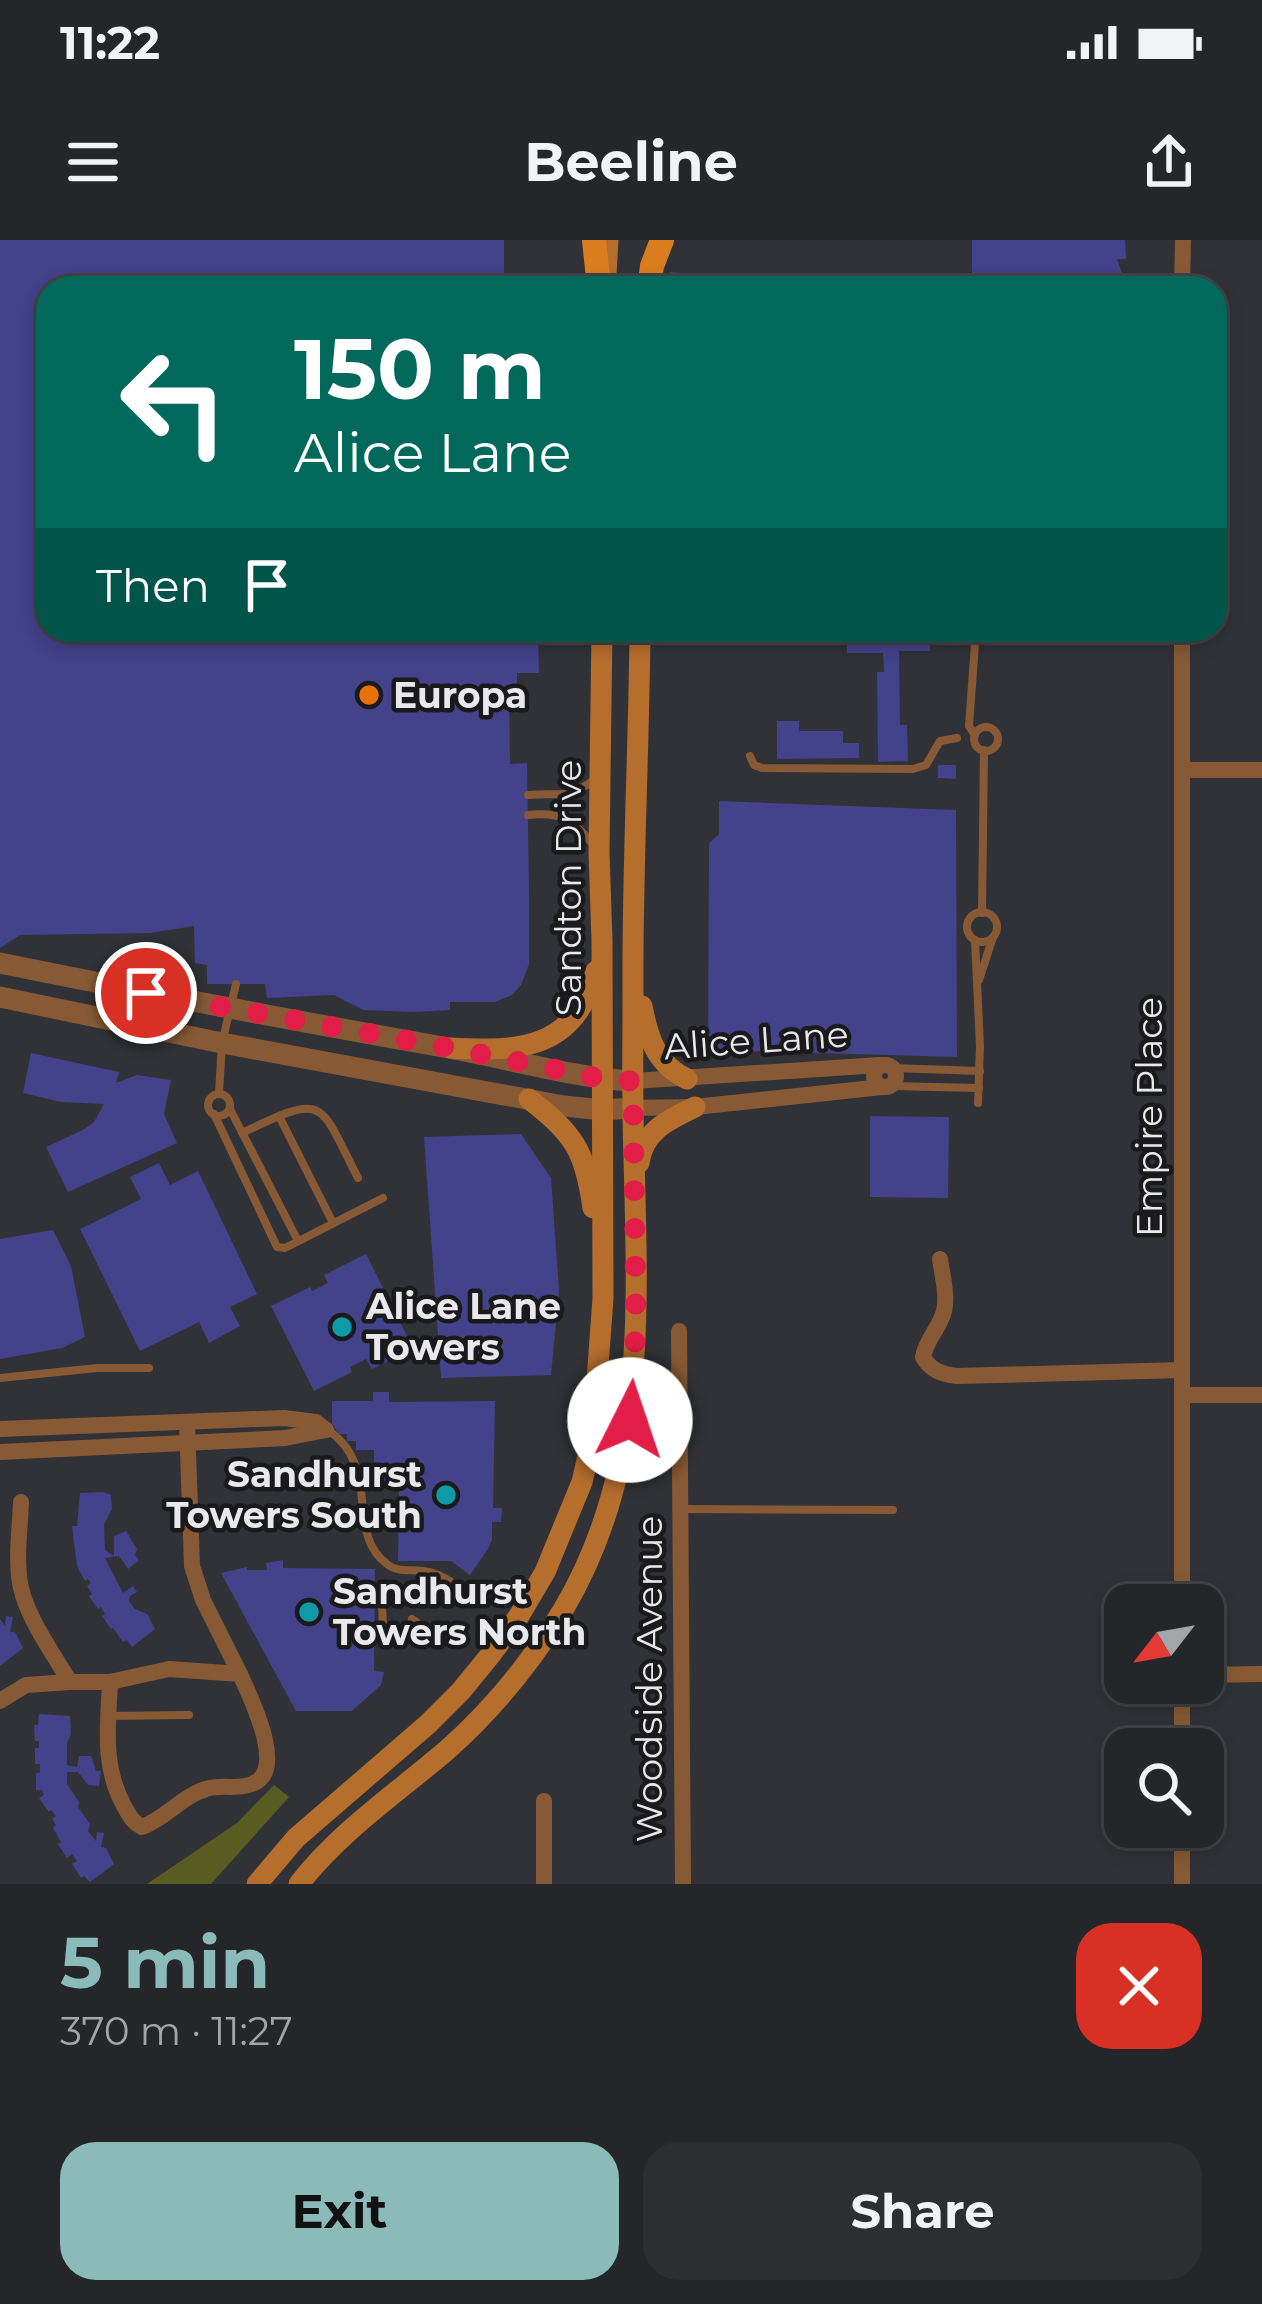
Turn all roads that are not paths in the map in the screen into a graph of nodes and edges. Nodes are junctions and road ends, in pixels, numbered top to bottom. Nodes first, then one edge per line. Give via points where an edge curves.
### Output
1 (594, 240) edge
2 (608, 240) edge
3 (647, 240) edge
4 (662, 240) edge
5 (1183, 240) edge
6 (600, 276) edge
7 (604, 276) edge
8 (648, 276) edge
9 (650, 276) edge
10 (1182, 276) edge
11 (602, 642) edge
12 (640, 642) edge
13 (975, 642) edge
14 (1182, 642) edge
15 (975, 735) junction
16 (957, 738) dead end
17 (984, 750) junction
18 (751, 756) dead end
19 (1183, 770) junction
20 (1262, 770) edge
21 (600, 775) junction
22 (528, 795) dead end
23 (528, 815) dead end
24 (599, 852) junction
25 (982, 913) junction
26 (994, 936) junction
27 (974, 940) junction
28 (602, 941) junction
29 (633, 958) junction
30 (0, 963) edge
31 (236, 984) dead end
32 (978, 986) junction
33 (0, 997) edge
34 (229, 1010) junction
35 (222, 1043) junction
36 (451, 1048) junction
37 (980, 1071) junction
38 (886, 1076) junction
39 (687, 1078) junction
40 (603, 1079) junction
41 (633, 1081) junction
42 (979, 1088) junction
43 (219, 1093) junction
44 (529, 1099) junction
45 (978, 1103) dead end
46 (695, 1107) junction
47 (632, 1108) junction
48 (230, 1109) junction
49 (603, 1110) junction
50 (214, 1114) junction
51 (275, 1117) junction
52 (242, 1133) junction
53 (358, 1178) dead end
54 (383, 1198) dead end
55 (635, 1200) junction
56 (333, 1223) junction
57 (298, 1241) junction
58 (940, 1259) dead end
59 (603, 1298) junction
60 (680, 1330) dead end
61 (149, 1368) dead end
62 (1182, 1370) junction
63 (0, 1378) edge
64 (1182, 1394) junction
65 (1262, 1395) edge
66 (231, 1420) junction
67 (0, 1429) edge
68 (326, 1430) junction
69 (188, 1432) junction
70 (232, 1440) junction
71 (148, 1444) junction
72 (0, 1452) edge
73 (190, 1477) junction
74 (21, 1502) dead end
75 (681, 1509) junction
76 (893, 1510) dead end
77 (450, 1581) dead end
78 (1182, 1584) edge
79 (388, 1596) dead end
80 (412, 1619) dead end
81 (383, 1626) dead end
82 (436, 1635) dead end
83 (240, 1674) junction
84 (1262, 1674) edge
85 (1224, 1675) edge
86 (70, 1682) junction
87 (110, 1682) junction
88 (0, 1701) edge
89 (189, 1715) dead end
90 (108, 1716) junction
91 (544, 1801) dead end
92 (1182, 1848) edge
93 (256, 1884) edge
94 (299, 1884) edge
95 (544, 1884) edge
96 (683, 1884) edge
97 (1182, 1884) edge

1 - 6 main road
2 - 7 main road
3 - 8 main road
4 - 9 main road
5 - 10 street
11 - 21 main road, Sandton Drive
12 - 29 main road, Sandton Drive
13 - 15 lane via 969,726
14 - 19 street, Empire Place
15 - 17 lane
15 - 17 lane via 986,727 996,733 994,747
16 - 18 lane via 941,740 926,765 913,769 762,767
17 - 25 lane
19 - 20 street
19 - 62 street, Empire Place
21 - 22 lane via 566,796
21 - 24 main road, Sandton Drive
23 - 24 lane via 562,816
24 - 28 main road, Sandton Drive
25 - 26 lane via 994,919
25 - 27 lane via 967,924
26 - 27 lane
26 - 32 lane
27 - 32 lane
28 - 36 main road via 588,998 568,1025 530,1044
28 - 40 main road, Sandton Drive
29 - 39 main road via 648,1036
29 - 41 main road, Sandton Drive
30 - 34 street, Alice Lane
31 - 34 lane
32 - 37 lane
33 - 35 street, Alice Lane
34 - 35 lane
34 - 36 street, Alice Lane
35 - 43 lane
35 - 44 street, Alice Lane
36 - 40 street, Alice Lane
37 - 38 lane
37 - 42 lane
38 - 39 street, Alice Lane
38 - 42 lane
38 - 46 street, Alice Lane
39 - 41 street, Alice Lane
40 - 41 street, Alice Lane
40 - 49 main road, Sandton Drive
41 - 47 main road, Sandton Drive
42 - 45 lane
43 - 48 lane
43 - 50 lane via 208,1102
44 - 49 street, Alice Lane
44 - 59 main road via 562,1126 583,1160
46 - 47 street, Alice Lane
46 - 55 main road via 660,1124 646,1142
47 - 49 street, Alice Lane
47 - 55 main road, Sandton Drive
48 - 50 lane
48 - 52 lane
49 - 59 main road, Sandton Drive
50 - 57 lane via 273,1242 281,1249
51 - 52 lane
51 - 53 lane via 302,1107 326,1115
51 - 56 lane
52 - 57 lane
54 - 56 lane
55 - 94 main road, Sandton Drive via 630,1420 582,1572 497,1700
56 - 57 lane
58 - 62 street via 944,1311 922,1357 940,1373
59 - 93 main road, Sandton Drive via 582,1482 519,1616 461,1691 296,1838
60 - 75 street, Woodside Avenue
61 - 63 lane
62 - 64 street, Empire Place
64 - 65 street
64 - 78 street, Empire Place
66 - 68 street via 302,1419
66 - 69 street
66 - 70 street
67 - 69 street
68 - 70 street
68 - 77 lane via 361,1477 368,1540 382,1559 390,1568
69 - 70 street
69 - 71 street
69 - 73 street
71 - 72 street
71 - 73 street
73 - 83 street via 193,1566
74 - 86 street via 22,1592
75 - 76 lane
75 - 96 street, Woodside Avenue
79 - 81 lane
80 - 82 lane
83 - 87 street via 169,1669
83 - 90 street via 260,1718 267,1770 247,1786 209,1787 142,1827 109,1771
84 - 85 street
86 - 87 street
86 - 88 street via 26,1685
87 - 90 street
89 - 90 lane
91 - 95 street
92 - 97 street

